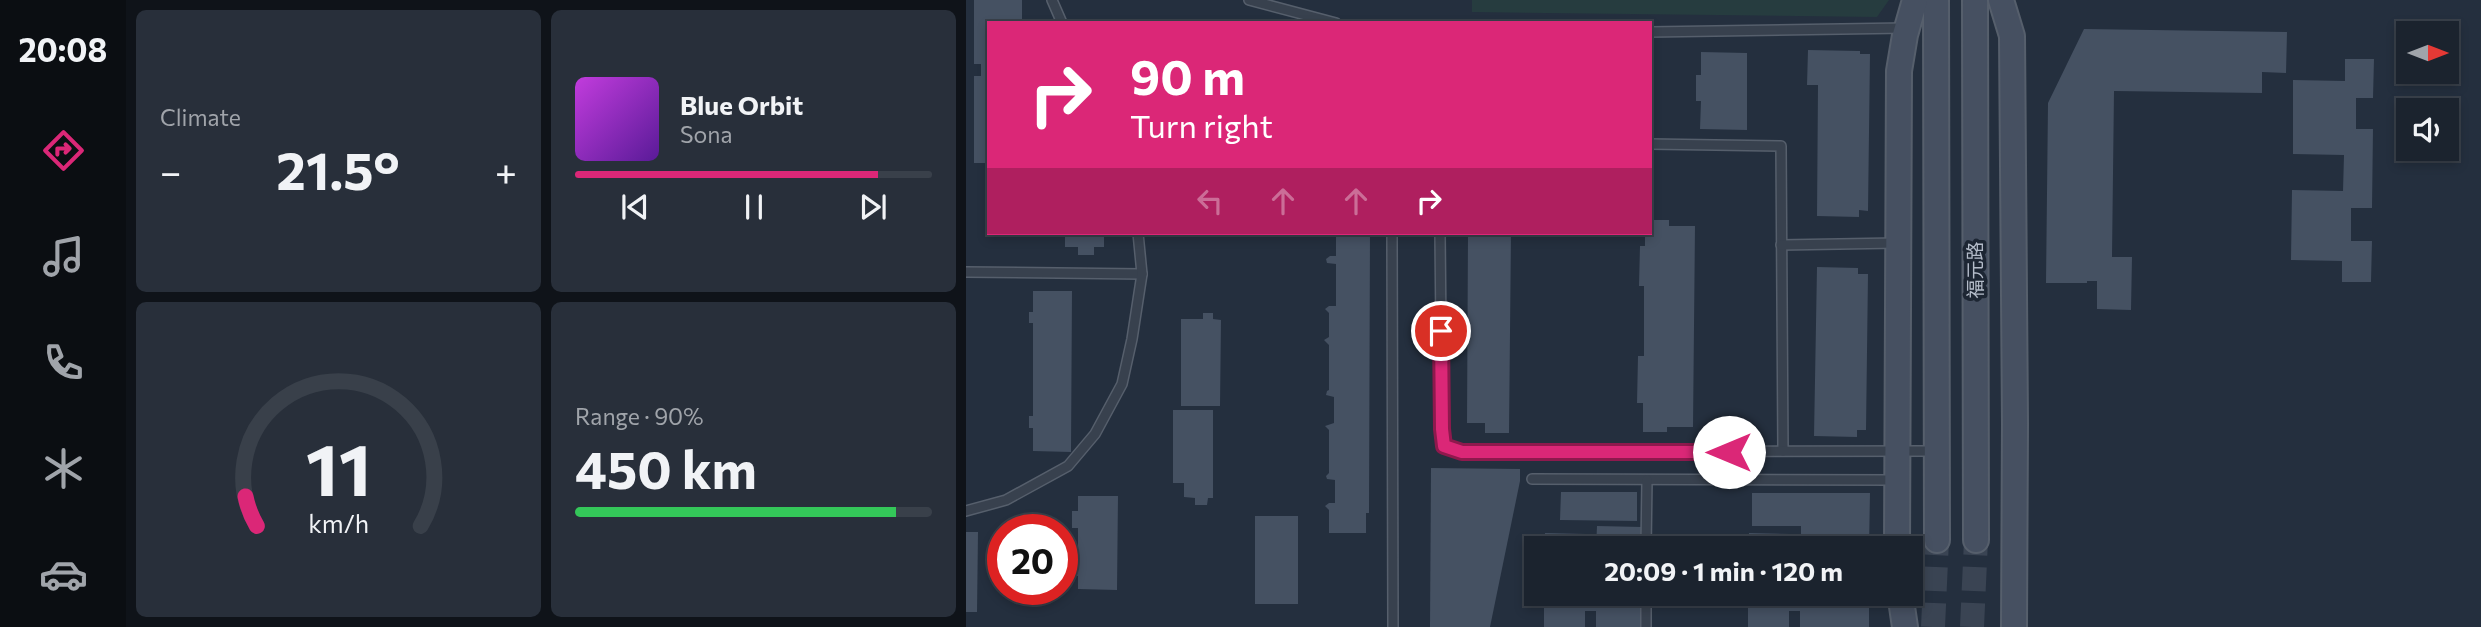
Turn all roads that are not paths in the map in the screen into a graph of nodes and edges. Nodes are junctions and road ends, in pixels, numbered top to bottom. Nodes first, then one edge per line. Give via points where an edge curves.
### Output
1 (1052, 0) edge
2 (1249, 0) edge
3 (1916, 0) edge
4 (1936, 0) edge
5 (1975, 0) edge
6 (2001, 0) edge
7 (1061, 21) edge
8 (1328, 21) edge
9 (1907, 28) junction
10 (1652, 32) edge
11 (1652, 144) edge
12 (1138, 235) edge
13 (1392, 235) edge
14 (1440, 235) edge
15 (1899, 243) junction
16 (1781, 245) junction
17 (966, 272) edge
18 (1142, 274) junction
19 (1897, 451) junction
20 (1937, 451) junction
21 (1783, 452) junction
22 (1532, 479) dead end
23 (1647, 480) junction
24 (1897, 480) junction
25 (966, 511) edge
26 (1646, 536) edge
27 (1897, 536) edge
28 (1937, 540) tunnel mouth
29 (1976, 540) tunnel mouth
30 (1646, 606) edge
31 (1902, 606) edge
32 (1393, 627) edge
33 (1646, 627) edge
34 (1905, 627) edge
35 (2014, 627) edge

1 - 7 lane
2 - 8 lane
3 - 9 street
4 - 20 street, 福元路
5 - 29 street, 福元路
6 - 35 street via 2012,36
9 - 10 lane
9 - 15 street via 1899,71
11 - 16 lane via 1780,146
12 - 18 lane
13 - 32 lane
14 - 21 lane via 1444,446 1462,452
15 - 16 lane
15 - 19 street
16 - 21 lane
17 - 18 lane
18 - 25 lane via 1122,384 1095,434 1068,466 1006,500
19 - 20 lane
19 - 21 lane
19 - 24 street
20 - 28 street, 福元路
22 - 23 lane
23 - 24 lane
23 - 26 lane
24 - 27 street
30 - 33 lane
31 - 34 street

